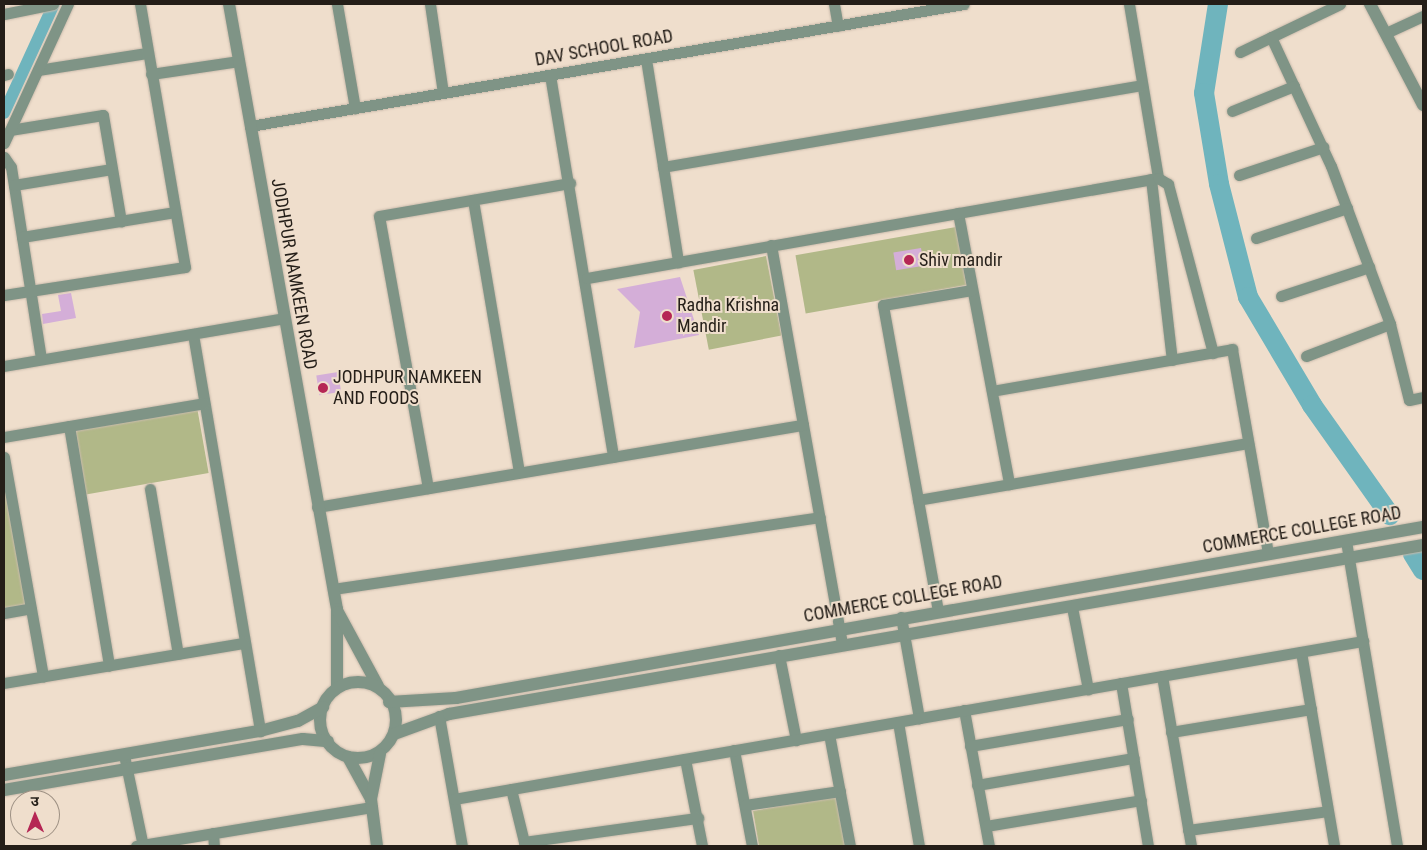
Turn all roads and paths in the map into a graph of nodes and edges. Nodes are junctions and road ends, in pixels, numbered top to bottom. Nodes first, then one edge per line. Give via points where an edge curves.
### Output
1 (68, 4) edge
2 (140, 4) edge
3 (229, 4) edge
4 (337, 4) edge
5 (430, 4) edge
6 (834, 4) edge
7 (964, 4) edge
8 (1129, 4) edge
9 (1340, 4) edge
10 (1370, 4) edge
11 (49, 5) edge
12 (943, 6) edge
13 (4, 14) edge
14 (1423, 16) edge
15 (838, 26) junction
16 (1386, 34) junction
17 (1271, 37) junction
18 (1240, 52) dead end
19 (147, 53) junction
20 (646, 58) junction
21 (239, 61) junction
22 (38, 70) junction
23 (151, 74) junction
24 (550, 75) junction
25 (1142, 85) junction
26 (1294, 86) junction
27 (442, 93) junction
28 (1423, 105) edge
29 (355, 108) junction
30 (1232, 111) dead end
31 (250, 126) junction
32 (10, 130) junction
33 (4, 143) edge
34 (1323, 147) junction
35 (4, 157) edge
36 (663, 167) junction
37 (112, 168) junction
38 (1239, 175) dead end
39 (1154, 178) junction
40 (570, 183) junction
41 (14, 184) junction
42 (473, 200) junction
43 (1347, 208) junction
44 (175, 212) junction
45 (958, 213) junction
46 (121, 221) junction
47 (22, 238) junction
48 (1256, 238) dead end
49 (772, 246) junction
50 (678, 262) junction
51 (1369, 267) junction
52 (587, 278) junction
53 (972, 290) junction
54 (30, 292) junction
55 (4, 295) edge
56 (1281, 296) dead end
57 (284, 318) junction
58 (1390, 324) junction
59 (193, 334) junction
60 (1212, 352) junction
61 (1306, 356) dead end
62 (41, 360) junction
63 (1172, 360) junction
64 (4, 366) edge
65 (992, 391) junction
66 (1423, 397) edge
67 (204, 403) junction
68 (803, 424) junction
69 (69, 426) junction
70 (4, 437) edge
71 (1248, 443) junction
72 (4, 456) edge
73 (613, 457) junction
74 (519, 472) junction
75 (5, 474) edge
76 (1009, 484) junction
77 (428, 488) junction
78 (150, 489) dead end
79 (918, 500) junction
80 (317, 507) junction
81 (820, 517) junction
82 (1423, 527) edge
83 (1346, 541) junction
84 (1423, 545) edge
85 (1268, 554) junction
86 (1349, 559) junction
87 (333, 589) junction
88 (1072, 607) junction
89 (31, 608) junction
90 (337, 609) junction
91 (938, 611) junction
92 (4, 613) edge
93 (902, 617) junction
94 (840, 628) junction
95 (904, 634) junction
96 (1362, 641) junction
97 (244, 643) junction
98 (842, 643) junction
99 (1301, 652) junction
100 (178, 654) junction
101 (779, 655) junction
102 (109, 666) junction
103 (1162, 676) junction
104 (43, 677) junction
105 (4, 683) edge
106 (1121, 683) junction
107 (378, 686) junction
108 (336, 687) junction
109 (1088, 689) junction
110 (389, 702) junction
111 (323, 707) junction
112 (964, 710) junction
113 (1311, 710) junction
114 (439, 716) junction
115 (919, 718) junction
116 (1128, 720) junction
117 (898, 722) junction
118 (260, 731) junction
119 (1171, 732) junction
120 (394, 734) junction
121 (829, 734) junction
122 (796, 740) junction
123 (328, 741) junction
124 (970, 746) junction
125 (734, 750) junction
126 (380, 754) junction
127 (124, 755) junction
128 (348, 756) junction
129 (1134, 758) junction
130 (685, 759) junction
131 (126, 769) junction
132 (4, 775) edge
133 (977, 784) junction
134 (511, 789) junction
135 (4, 790) edge
136 (840, 791) junction
137 (454, 799) junction
138 (1141, 800) junction
139 (372, 803) junction
140 (744, 805) junction
141 (1328, 811) junction
142 (698, 818) junction
143 (986, 826) junction
144 (1188, 830) junction
145 (213, 833) junction
146 (525, 844) edge
147 (140, 846) edge
148 (214, 846) edge
149 (377, 846) edge
150 (462, 846) edge
151 (702, 846) edge
152 (752, 846) edge
153 (850, 846) edge
154 (919, 846) edge
155 (989, 846) edge
156 (1148, 846) edge
157 (1190, 846) edge
158 (1334, 846) edge
159 (1396, 846) edge

1 - 22 street
2 - 19 street
3 - 21 street, JODHPUR NAMKEEN ROAD
4 - 29 street
5 - 27 street
6 - 15 street
7 - 12 street, DAV SCHOOL ROAD
8 - 25 street
9 - 17 street
10 - 16 street
11 - 13 street
12 - 15 street, DAV SCHOOL ROAD
14 - 16 street
15 - 20 street, DAV SCHOOL ROAD
16 - 28 street
17 - 18 street
17 - 26 street
19 - 22 street
19 - 23 street
20 - 24 street, DAV SCHOOL ROAD
20 - 36 street
21 - 23 street
21 - 31 street, JODHPUR NAMKEEN ROAD
22 - 32 street
23 - 44 street
24 - 27 street, DAV SCHOOL ROAD
24 - 40 street
25 - 36 street
25 - 39 street
26 - 30 street
26 - 34 street
27 - 29 street, DAV SCHOOL ROAD
29 - 31 street, DAV SCHOOL ROAD
31 - 57 street, JODHPUR NAMKEEN ROAD
32 - 33 street
32 - 37 street via 103,115
34 - 38 street
34 - 43 street
35 - 41 street
36 - 50 street
37 - 41 street
37 - 46 street
39 - 45 street
39 - 60 street via 1168,184
39 - 63 street
40 - 42 street
40 - 52 street
41 - 47 street
42 - 74 street
42 - 77 street via 379,216
43 - 48 street
43 - 51 street
44 - 46 street
44 - 54 street via 185,267
45 - 49 street
45 - 53 street
46 - 47 street
47 - 54 street
49 - 50 street
49 - 68 street
50 - 52 street
51 - 56 street
51 - 58 street
52 - 73 street
53 - 65 street
53 - 79 street via 883,305
54 - 55 street
54 - 62 street
57 - 59 street
57 - 80 street, JODHPUR NAMKEEN ROAD
58 - 61 street
58 - 66 street via 1409,400
59 - 62 street
59 - 67 street
60 - 63 street
60 - 71 street via 1232,349
62 - 64 street
63 - 65 street
65 - 76 street
67 - 69 street
67 - 97 street
68 - 73 street
68 - 81 street
69 - 70 street
69 - 102 street
71 - 76 street
71 - 85 street
72 - 75 street
73 - 74 street
74 - 77 street
75 - 89 street
76 - 79 street
77 - 80 street
78 - 100 street
79 - 91 street
80 - 87 street, JODHPUR NAMKEEN ROAD
81 - 87 street
81 - 94 street
82 - 83 street, COMMERCE COLLEGE ROAD
83 - 85 street, COMMERCE COLLEGE ROAD
83 - 86 street
84 - 86 street
85 - 91 street, COMMERCE COLLEGE ROAD
86 - 88 street
86 - 96 street
87 - 90 street, JODHPUR NAMKEEN ROAD
88 - 95 street
88 - 109 street
89 - 92 street
89 - 104 street
90 - 107 street
90 - 108 street
91 - 93 street, COMMERCE COLLEGE ROAD
93 - 94 street, COMMERCE COLLEGE ROAD
93 - 95 street
94 - 98 street
94 - 110 street, COMMERCE COLLEGE ROAD via 456,698
95 - 98 street
95 - 115 street
96 - 99 street
96 - 159 street
97 - 100 street
97 - 118 street
98 - 101 street
99 - 103 street
99 - 113 street
100 - 102 street
101 - 114 street
101 - 122 street
102 - 104 street
103 - 106 street
103 - 119 street
104 - 105 street
106 - 109 street
106 - 116 street
107 - 108 street via 354,680
107 - 110 street
108 - 111 street
109 - 112 street
110 - 120 street via 396,719
111 - 118 street via 298,721
111 - 123 street via 322,725
112 - 115 street
112 - 124 street
113 - 119 street
113 - 141 street
114 - 120 street
114 - 137 street
115 - 117 street
116 - 124 street
116 - 129 street
117 - 121 street
117 - 154 street
118 - 127 street
119 - 144 street
120 - 126 street
121 - 122 street
121 - 136 street
122 - 125 street
123 - 128 street
123 - 131 street via 303,739
124 - 133 street
125 - 130 street
125 - 140 street
126 - 128 street
126 - 139 street
127 - 131 street
127 - 132 street
128 - 139 street
129 - 133 street
129 - 138 street
130 - 134 street
130 - 142 street
131 - 135 street
131 - 147 street
133 - 143 street
134 - 137 street
134 - 146 street
136 - 140 street
136 - 153 street
137 - 150 street
138 - 143 street
138 - 156 street
139 - 145 street
139 - 149 street
140 - 152 street
141 - 144 street
141 - 158 street
142 - 146 street
142 - 151 street
143 - 155 street
144 - 157 street
145 - 147 street
145 - 148 street

